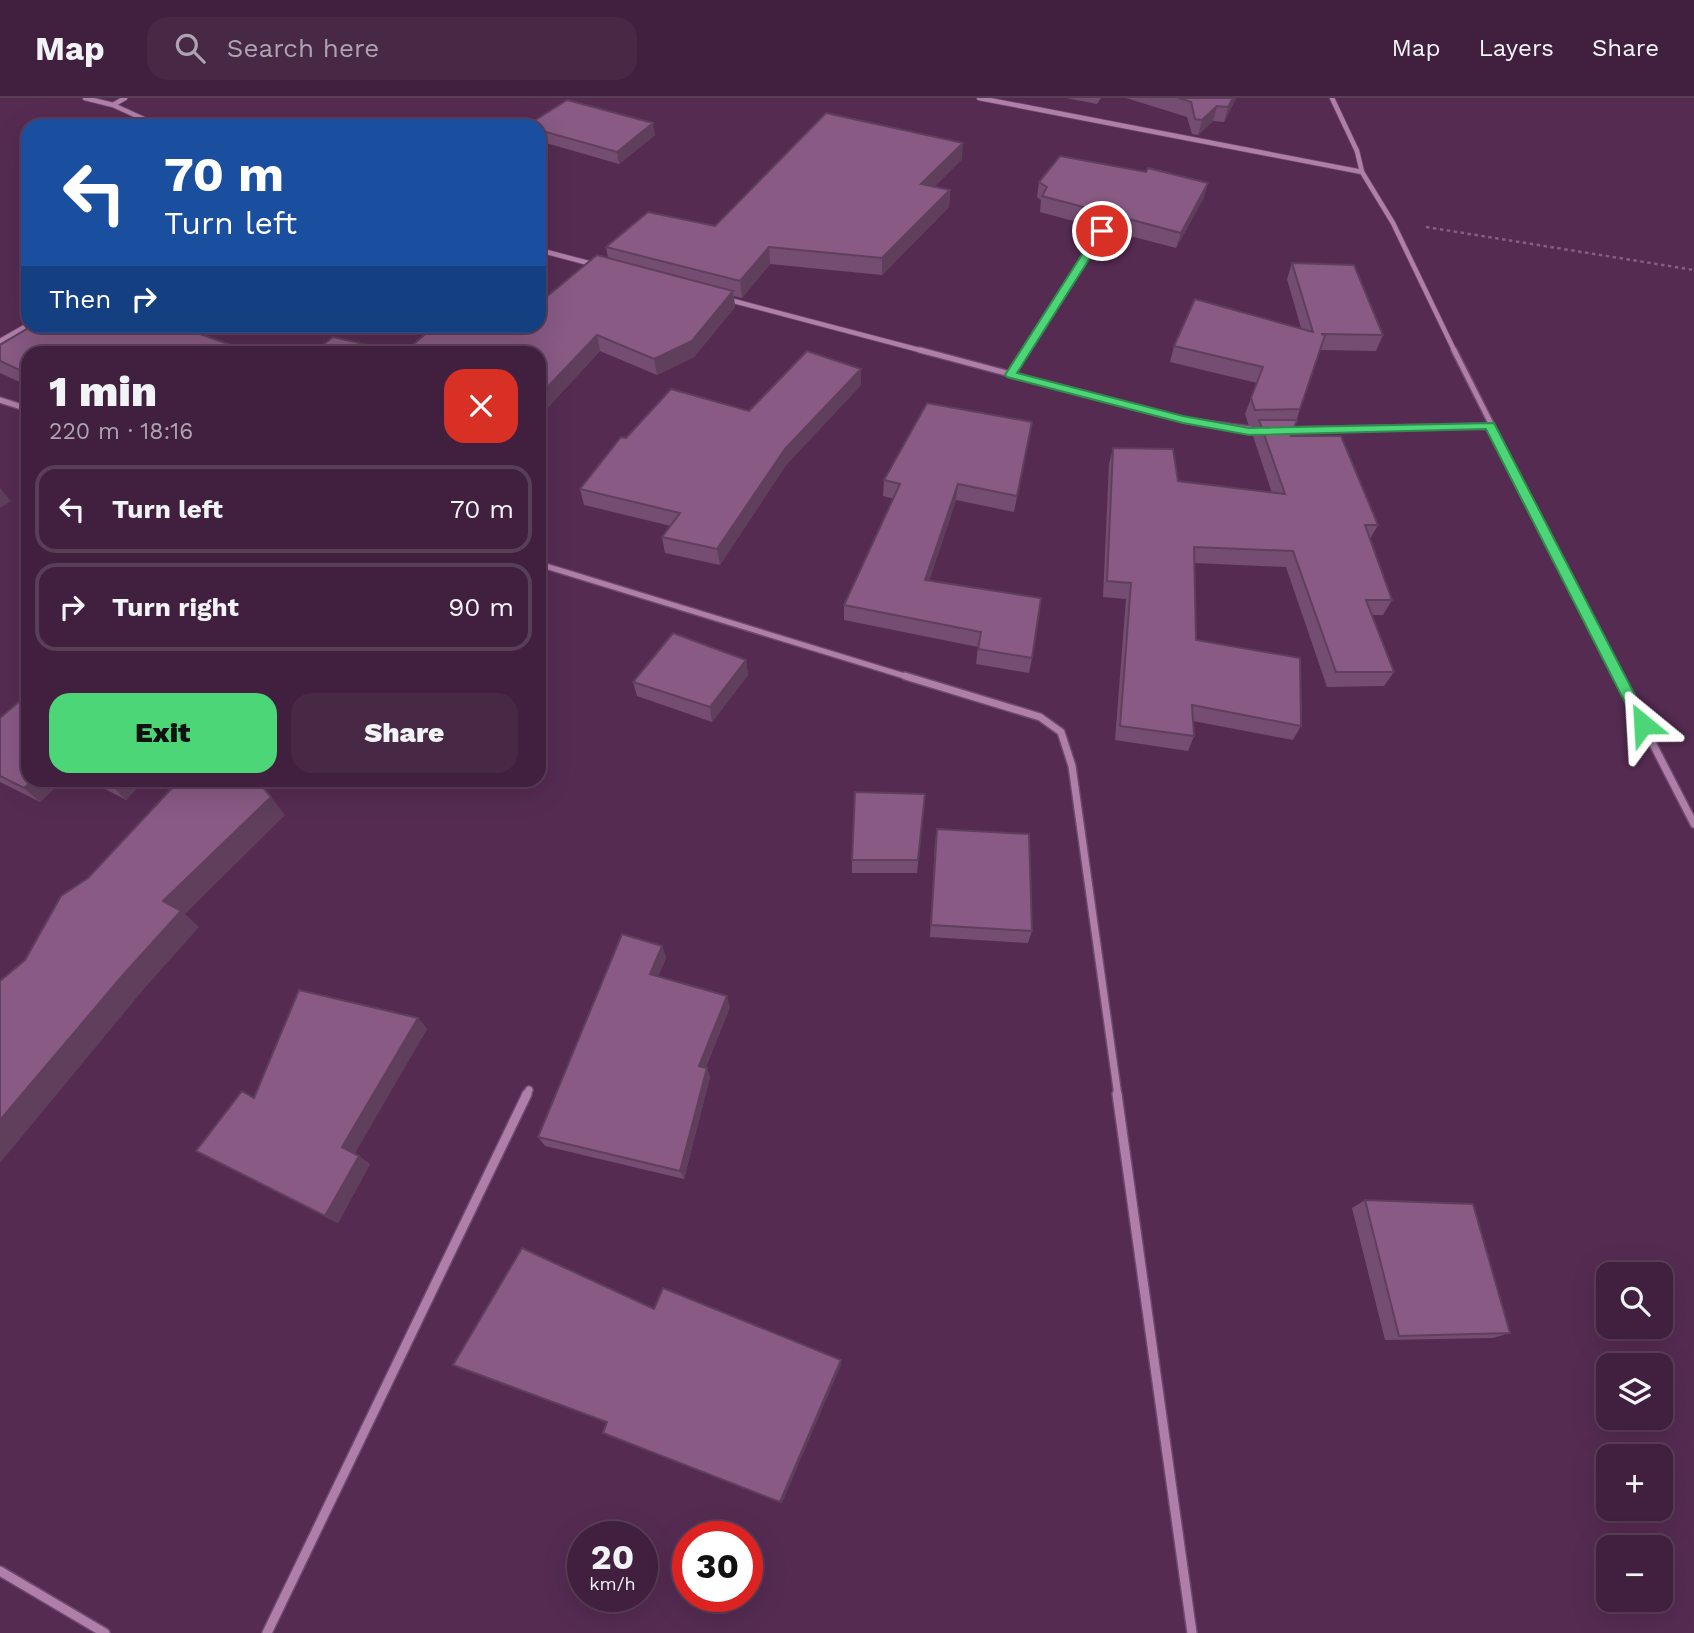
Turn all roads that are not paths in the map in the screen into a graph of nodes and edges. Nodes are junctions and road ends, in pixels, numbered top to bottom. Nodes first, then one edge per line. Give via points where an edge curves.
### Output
1 (85, 98) edge
2 (125, 98) edge
3 (979, 98) edge
4 (1332, 98) edge
5 (113, 105) junction
6 (144, 119) edge
7 (1362, 172) junction
8 (1102, 231) edge
9 (546, 252) edge
10 (606, 267) edge
11 (714, 296) edge
12 (21, 329) edge
13 (0, 341) edge
14 (1011, 375) junction
15 (0, 400) edge
16 (21, 407) edge
17 (1490, 426) junction
18 (546, 567) edge
19 (1694, 824) edge
20 (529, 1090) dead end
21 (0, 1571) edge
22 (105, 1633) edge
23 (267, 1633) edge
24 (1192, 1633) edge

1 - 5 street
2 - 5 street
3 - 7 street
4 - 7 street
5 - 6 street
7 - 17 street via 1394,222
8 - 14 street
9 - 10 street
11 - 14 street
12 - 13 street
14 - 17 street via 1183,420 1249,431
15 - 16 street
17 - 19 street
18 - 24 street via 1040,717 1061,732 1072,766
20 - 23 street
21 - 22 street

